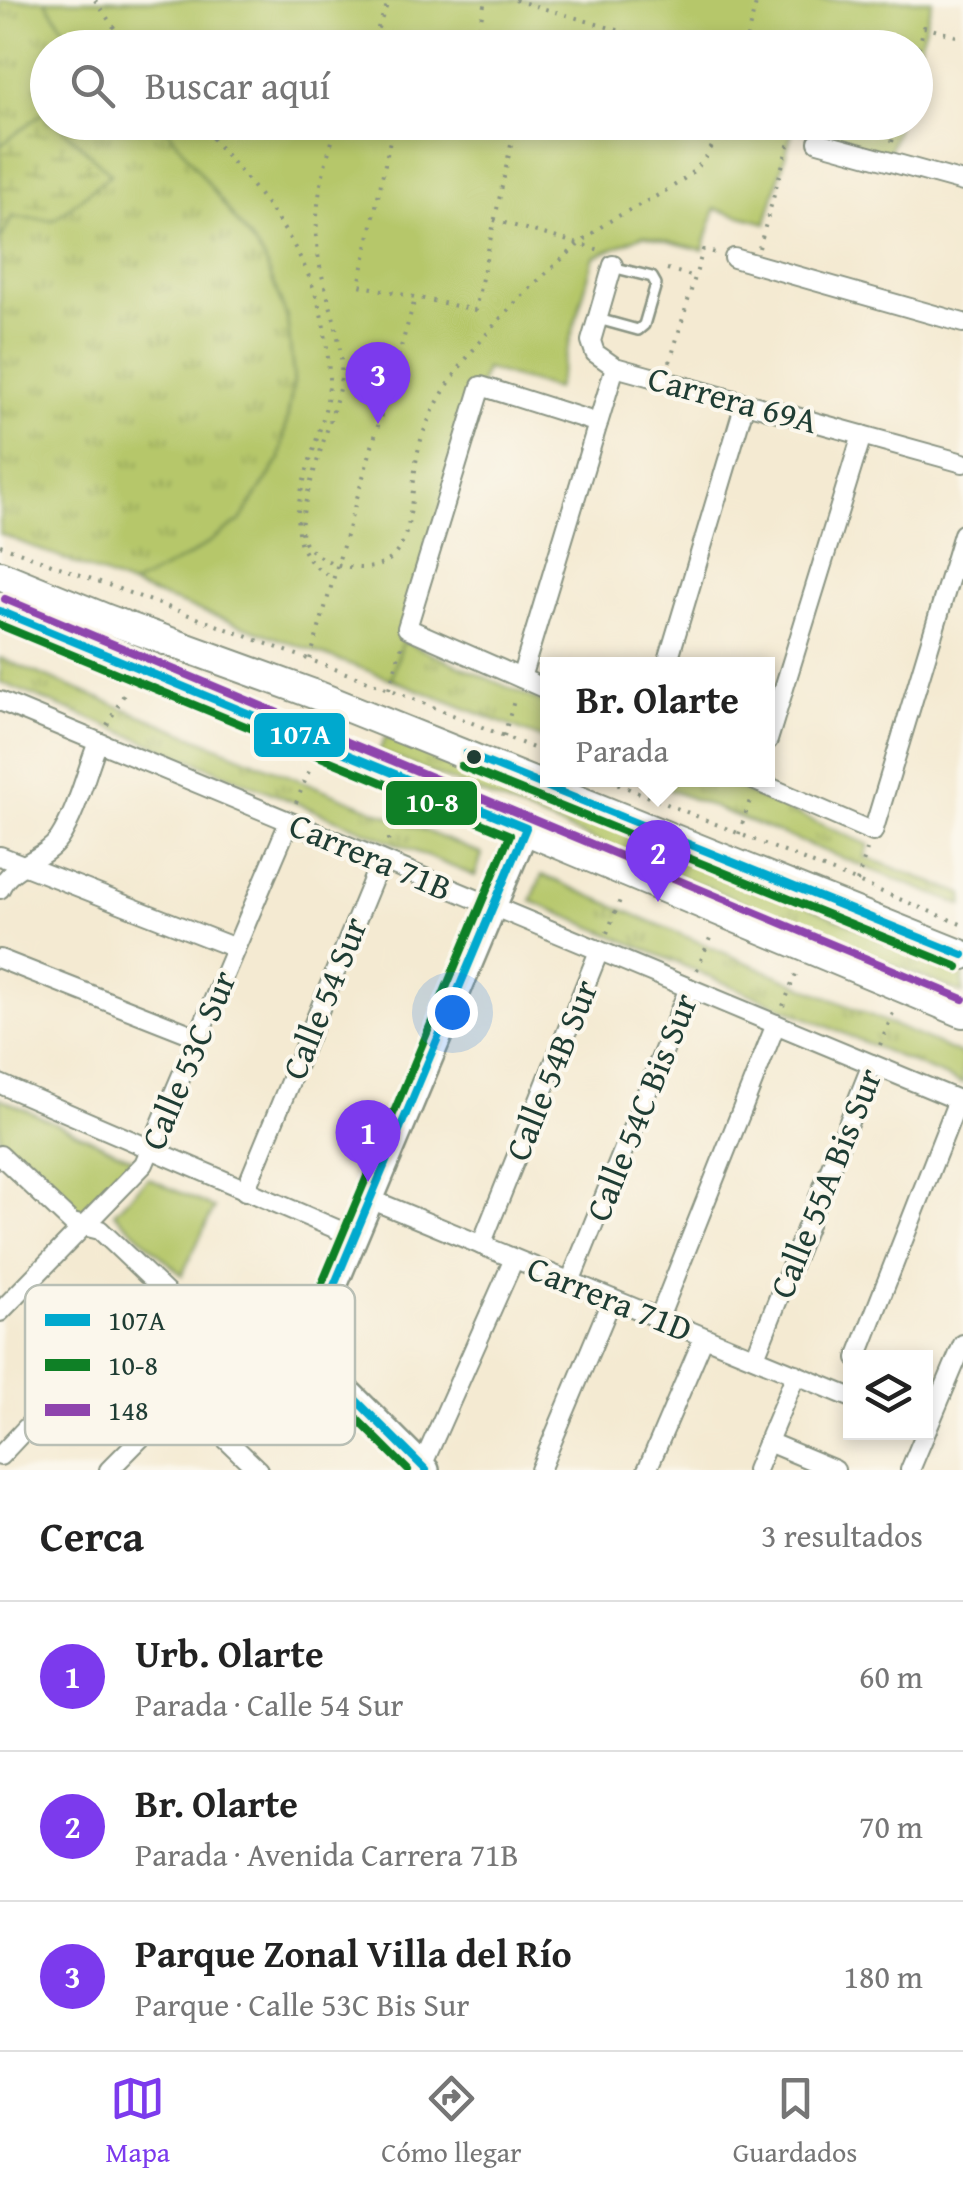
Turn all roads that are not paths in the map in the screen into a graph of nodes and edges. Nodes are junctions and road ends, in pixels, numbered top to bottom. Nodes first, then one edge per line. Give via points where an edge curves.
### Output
1 (818, 142) dead end
2 (963, 182) edge
3 (734, 258) dead end
4 (612, 266) joint
5 (595, 318) junction
6 (963, 323) edge
7 (615, 367) junction
8 (745, 402) junction
9 (598, 423) junction
10 (862, 435) junction
11 (963, 462) edge
12 (963, 534) edge
13 (0, 575) edge
14 (0, 611) edge
15 (669, 657) edge
16 (520, 678) junction
17 (540, 687) edge
18 (0, 702) edge
19 (775, 717) edge
20 (98, 742) junction
21 (540, 784) edge
22 (547, 787) edge
23 (771, 787) edge
24 (289, 822) junction
25 (526, 828) junction
26 (0, 856) edge
27 (381, 860) junction
28 (25, 866) junction
29 (0, 889) edge
30 (493, 906) junction
31 (236, 948) junction
32 (600, 951) junction
33 (963, 955) edge
34 (0, 959) edge
35 (689, 988) junction
36 (963, 1013) edge
37 (776, 1024) junction
38 (198, 1037) junction
39 (872, 1064) junction
40 (0, 1084) edge
41 (961, 1101) edge
42 (150, 1150) junction
43 (4, 1167) edge
44 (245, 1191) junction
45 (370, 1199) junction
46 (84, 1226) junction
47 (355, 1236) junction
48 (481, 1245) junction
49 (514, 1259) junction
50 (570, 1282) junction
51 (26, 1285) edge
52 (152, 1285) edge
53 (334, 1285) edge
54 (25, 1286) edge
55 (612, 1298) junction
56 (0, 1312) edge
57 (659, 1318) junction
58 (704, 1337) junction
59 (963, 1344) edge
60 (860, 1350) edge
61 (755, 1358) junction
62 (796, 1374) junction
63 (843, 1394) edge
64 (355, 1400) edge
65 (933, 1412) edge
66 (25, 1430) edge
67 (921, 1440) edge
68 (768, 1442) junction
69 (135, 1445) edge
70 (232, 1445) edge
71 (0, 1456) edge
72 (424, 1468) edge
73 (110, 1470) edge
74 (258, 1470) edge
75 (540, 1470) edge
76 (647, 1470) edge
77 (756, 1470) edge
78 (835, 1470) edge
79 (910, 1470) edge

1 - 2 street
3 - 6 street
4 - 5 street
4 - 5 lane via 656,280 644,325 638,330
5 - 7 street, Carrera 69A via 595,353
7 - 8 street, Carrera 69A
7 - 9 street
8 - 10 street, Carrera 69A
8 - 15 street
9 - 16 street
9 - 16 street via 480,386 407,628
10 - 11 street, Carrera 69A
10 - 19 street
12 - 23 street via 873,832
13 - 21 main road
14 - 25 main road
16 - 17 street
18 - 20 street, Carrera 71B
20 - 24 street, Carrera 71B
20 - 28 street via 62,835
22 - 33 main road
24 - 27 street, Carrera 71B
24 - 31 street, Calle 53C Sur
25 - 30 street
25 - 36 main road
26 - 28 street
27 - 30 street, Carrera 71B
27 - 44 street, Calle 54 Sur
28 - 29 street via 13,870
28 - 31 street
30 - 32 street, Carrera 71B
30 - 45 street
31 - 38 street, Calle 53C Sur
32 - 35 street, Carrera 71B
32 - 48 street, Calle 54B Sur
34 - 38 street
35 - 37 street, Carrera 71B
35 - 50 street, Calle 54C Bis Sur
37 - 39 street, Carrera 71B
37 - 57 street
38 - 42 street, Calle 53C Sur
39 - 41 street, Carrera 71B
39 - 61 street, Calle 55A Bis Sur
40 - 42 street
41 - 60 street
42 - 44 street
42 - 46 street, Calle 53C Sur
43 - 46 street
44 - 47 street
45 - 47 street
45 - 48 street, Carrera 71D
46 - 51 street, Calle 53C Sur
46 - 52 street via 100,1230
47 - 53 street
48 - 49 street, Carrera 71D
49 - 50 street, Carrera 71D
49 - 72 street
50 - 55 street, Carrera 71D
54 - 56 street, Calle 53C Sur
55 - 57 street, Carrera 71D
55 - 75 street
57 - 58 street, Carrera 71D
58 - 61 street, Carrera 71D
58 - 76 street
59 - 65 street
61 - 62 street, Carrera 71D
62 - 63 street, Carrera 71D
62 - 68 street
64 - 72 street
66 - 71 street
67 - 79 street
68 - 77 street
68 - 78 street
69 - 73 street
70 - 74 street

